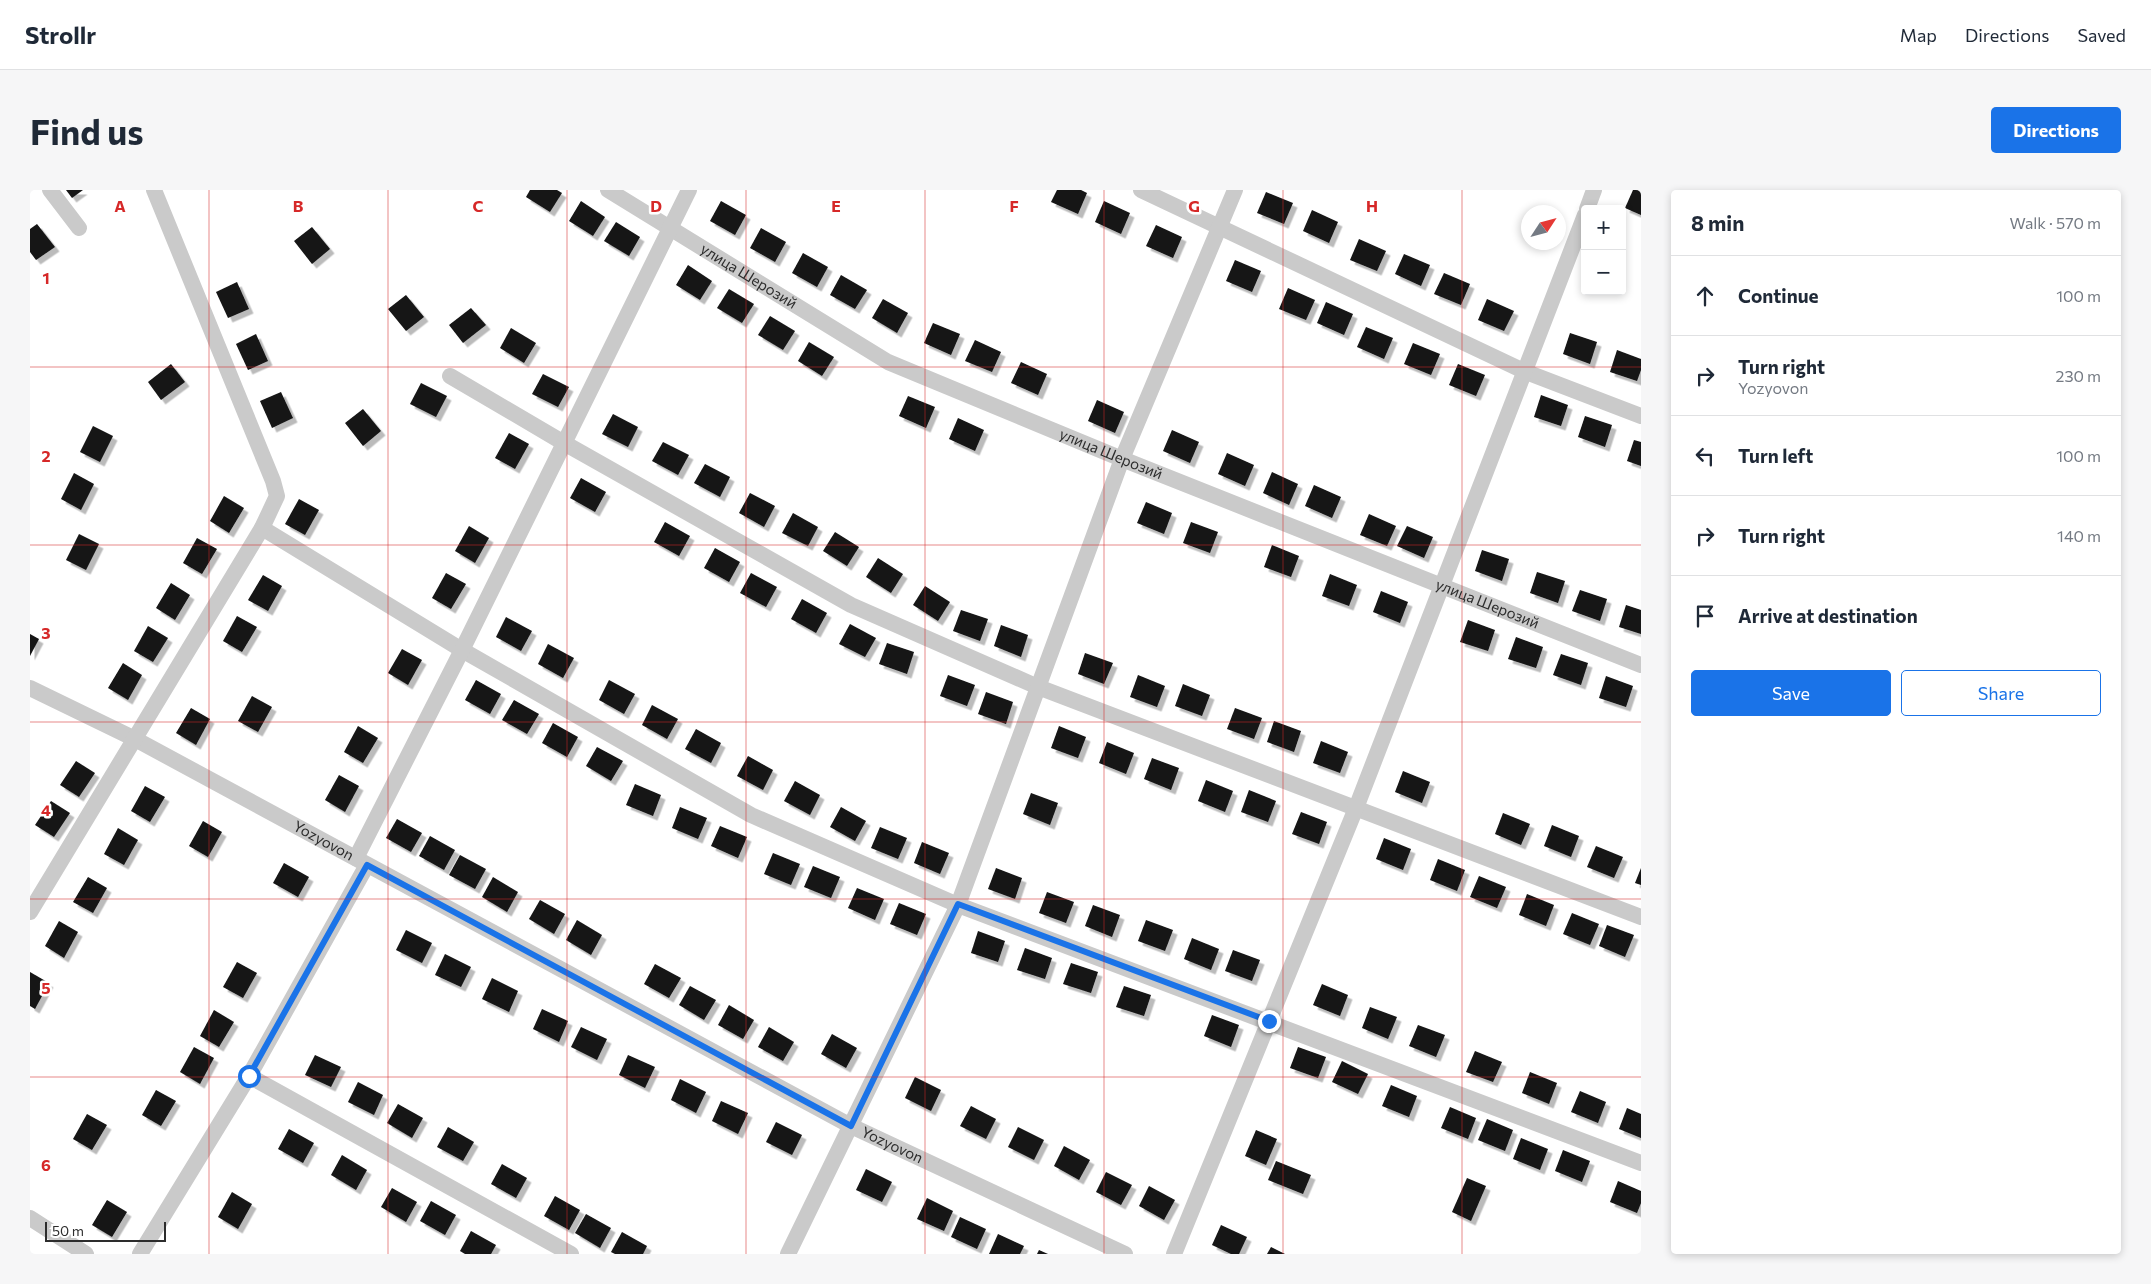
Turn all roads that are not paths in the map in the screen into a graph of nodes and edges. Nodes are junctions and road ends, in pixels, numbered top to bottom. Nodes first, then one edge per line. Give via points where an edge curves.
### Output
1 (50, 190) edge
2 (154, 190) edge
3 (608, 190) edge
4 (689, 190) edge
5 (1141, 190) edge
6 (1235, 190) edge
7 (1594, 190) edge
8 (1588, 205) edge
9 (1219, 226) junction
10 (1581, 226) edge
11 (79, 228) dead end
12 (670, 228) junction
13 (1526, 372) junction
14 (450, 376) dead end
15 (1641, 416) edge
16 (564, 443) junction
17 (1122, 459) junction
18 (262, 528) junction
19 (1442, 586) junction
20 (462, 650) junction
21 (1641, 664) edge
22 (1038, 687) junction
23 (30, 688) edge
24 (135, 739) junction
25 (1356, 808) junction
26 (361, 862) junction
27 (958, 904) junction
28 (30, 912) edge
29 (1641, 917) edge
30 (1269, 1021) junction
31 (249, 1076) junction
32 (851, 1126) junction
33 (1641, 1163) edge
34 (30, 1218) edge
35 (86, 1254) edge
36 (140, 1254) edge
37 (571, 1254) edge
38 (788, 1254) edge
39 (1125, 1254) edge
40 (1174, 1254) edge

1 - 11 street
2 - 18 street via 273,481 277,496
3 - 12 street, улица Шерозий
4 - 12 street
5 - 9 street
6 - 9 street
7 - 8 street
9 - 13 street
9 - 17 street
10 - 13 street
12 - 16 street
12 - 17 street, улица Шерозий via 888,362
13 - 15 street
13 - 19 street
14 - 16 street
16 - 20 street
16 - 22 street via 851,605
17 - 19 street, улица Шерозий
17 - 22 street
18 - 20 street
18 - 24 street
19 - 21 street, улица Шерозий
19 - 25 street
20 - 26 street
20 - 27 street via 751,815
22 - 25 street
22 - 27 street
23 - 24 street, Yozyovon
24 - 26 street, Yozyovon
24 - 28 street
25 - 29 street
25 - 30 street
26 - 31 street
26 - 32 street, Yozyovon
27 - 30 street
27 - 32 street
30 - 33 street
30 - 40 street
31 - 36 street
31 - 37 street
32 - 38 street
32 - 39 street, Yozyovon
34 - 35 street

